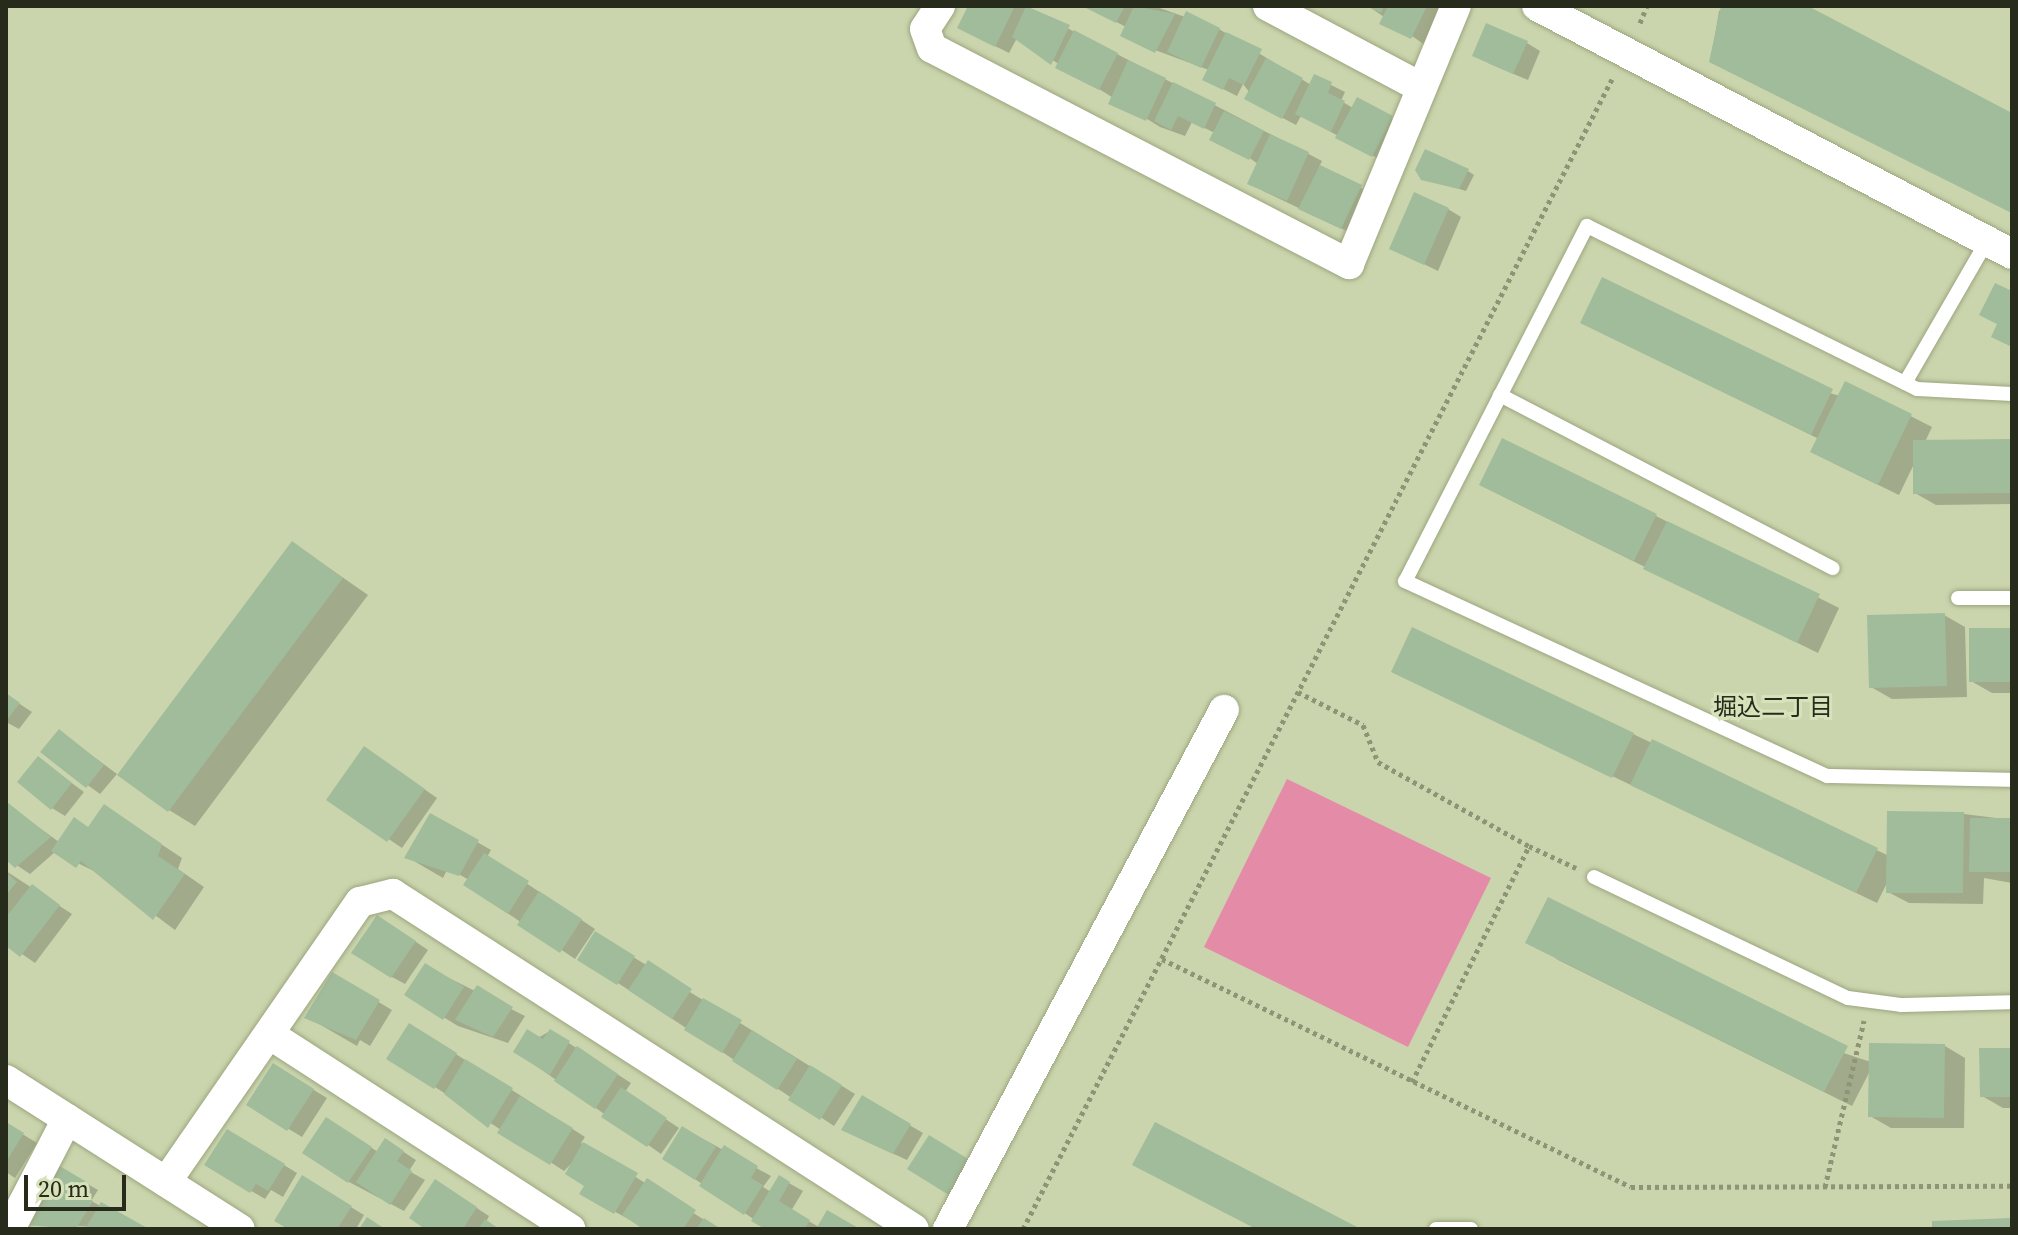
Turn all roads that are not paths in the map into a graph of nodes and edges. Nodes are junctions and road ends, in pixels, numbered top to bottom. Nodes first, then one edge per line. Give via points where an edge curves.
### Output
1 (940, 6) edge
2 (1268, 6) edge
3 (1456, 6) edge
4 (1537, 6) edge
5 (1422, 88) junction
6 (2000, 247) edge
7 (1905, 383) junction
8 (2012, 394) edge
9 (1500, 395) junction
10 (1833, 568) dead end
11 (1958, 598) dead end
12 (2012, 598) edge
13 (1224, 710) dead end
14 (2012, 780) edge
15 (1594, 877) road end
16 (2012, 1002) edge
17 (269, 1034) junction
18 (6, 1080) edge
19 (67, 1119) junction
20 (166, 1182) junction
21 (10, 1229) edge
22 (240, 1229) edge
23 (570, 1229) edge
24 (914, 1229) edge
25 (948, 1229) edge
26 (1436, 1229) edge
27 (1471, 1229) edge

1 - 5 street via 925,29 932,48 1349,264
2 - 5 street
3 - 5 street
4 - 6 street
6 - 7 lane
7 - 8 lane
7 - 9 lane via 1587,226
9 - 10 lane
9 - 14 lane via 1405,581 1827,776
11 - 12 lane
13 - 25 street
15 - 16 lane via 1848,998
17 - 20 street
17 - 23 street
17 - 24 street via 360,902 393,894
18 - 19 street
19 - 20 street
19 - 21 street
20 - 22 street
26 - 27 lane

